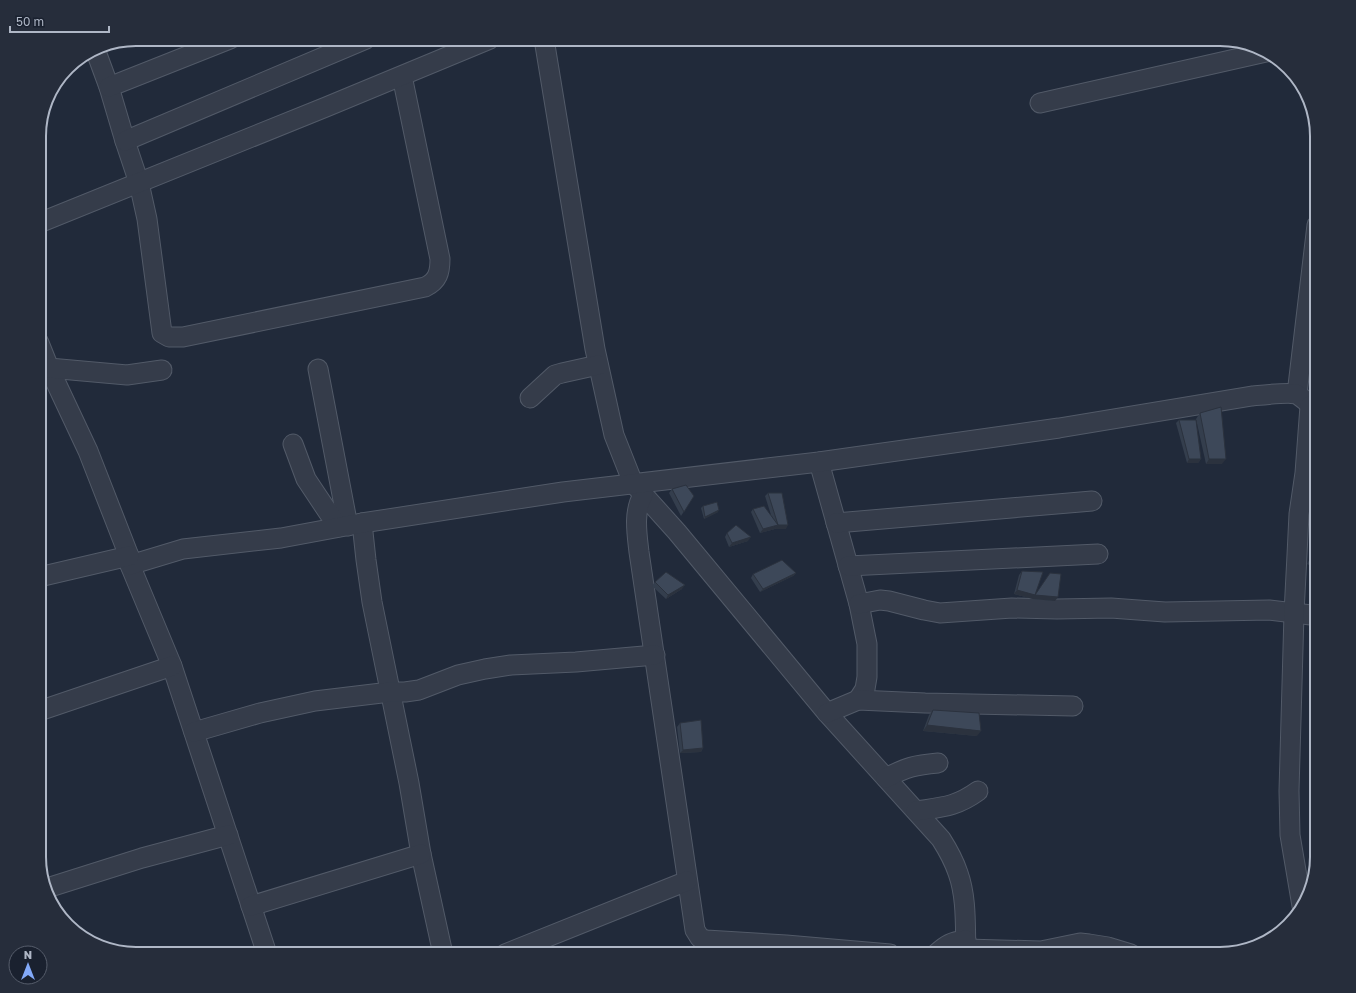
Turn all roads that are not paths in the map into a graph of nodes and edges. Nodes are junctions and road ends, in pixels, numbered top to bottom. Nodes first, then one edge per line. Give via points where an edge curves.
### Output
1 (212, 46) edge
2 (349, 46) edge
3 (473, 46) edge
4 (545, 46) edge
5 (1257, 54) edge
6 (97, 55) edge
7 (402, 76) junction
8 (109, 87) junction
9 (1040, 103) dead end
10 (125, 141) junction
11 (139, 183) junction
12 (46, 220) edge
13 (46, 360) edge
14 (1310, 363) edge
15 (598, 365) junction
16 (49, 368) junction
17 (318, 369) dead end
18 (162, 370) dead end
19 (530, 398) dead end
20 (1308, 403) edge
21 (293, 444) dead end
22 (819, 462) junction
23 (638, 489) junction
24 (1092, 501) dead end
25 (836, 523) junction
26 (349, 525) junction
27 (1098, 554) dead end
28 (129, 561) junction
29 (848, 566) junction
30 (46, 576) edge
31 (859, 604) junction
32 (1294, 613) junction
33 (1310, 615) edge
34 (655, 655) junction
35 (172, 666) junction
36 (390, 692) junction
37 (858, 700) junction
38 (1072, 706) dead end
39 (46, 709) edge
40 (827, 713) junction
41 (194, 732) junction
42 (938, 763) dead end
43 (886, 778) junction
44 (978, 791) dead end
45 (916, 811) junction
46 (228, 835) junction
47 (421, 854) junction
48 (687, 881) junction
49 (51, 887) edge
50 (1303, 891) edge
51 (251, 906) junction
52 (265, 947) edge
53 (441, 947) edge
54 (522, 947) edge
55 (809, 947) edge
56 (944, 947) edge
57 (964, 947) edge
58 (966, 947) edge
59 (1060, 947) edge
60 (1108, 947) edge

1 - 8 street
2 - 10 street
3 - 7 street
4 - 15 street
5 - 9 street
6 - 8 street
7 - 11 street
7 - 11 street via 440,259 438,276 433,283 425,287 183,337 169,337 162,333 147,219
8 - 10 street
10 - 11 street
11 - 12 street
13 - 16 street
14 - 20 street
15 - 19 street via 555,375
15 - 23 street via 614,435
16 - 18 street via 127,375
16 - 28 street via 88,450
17 - 26 street
20 - 22 street via 1277,394 1252,396 1059,428
20 - 32 street
21 - 26 street via 306,479
22 - 23 street
22 - 25 street
23 - 26 street via 563,492
23 - 34 street via 636,526
23 - 40 street via 677,532
24 - 25 street
25 - 29 street
26 - 28 street via 281,538 183,549
26 - 36 street via 366,560
27 - 29 street
28 - 30 street
28 - 35 street
29 - 31 street
31 - 32 street via 880,600 940,613 1012,608 1111,608 1165,612 1269,610
31 - 37 street via 868,664 865,690
32 - 33 street
32 - 50 street via 1290,836
34 - 36 street via 576,662 511,664 458,675 419,690
34 - 48 street
35 - 39 street
35 - 41 street
36 - 41 street via 315,701 260,712
36 - 47 street
37 - 38 street
37 - 40 street
40 - 43 street
41 - 46 street
42 - 43 street via 912,766
43 - 45 street
44 - 45 street via 968,799 954,804
45 - 58 street via 941,839 958,873 963,891
46 - 49 street via 155,854
46 - 51 street
47 - 51 street
47 - 53 street
48 - 54 street
48 - 55 street via 695,930 700,938
51 - 52 street
56 - 57 street via 953,941
59 - 60 street via 1080,943

